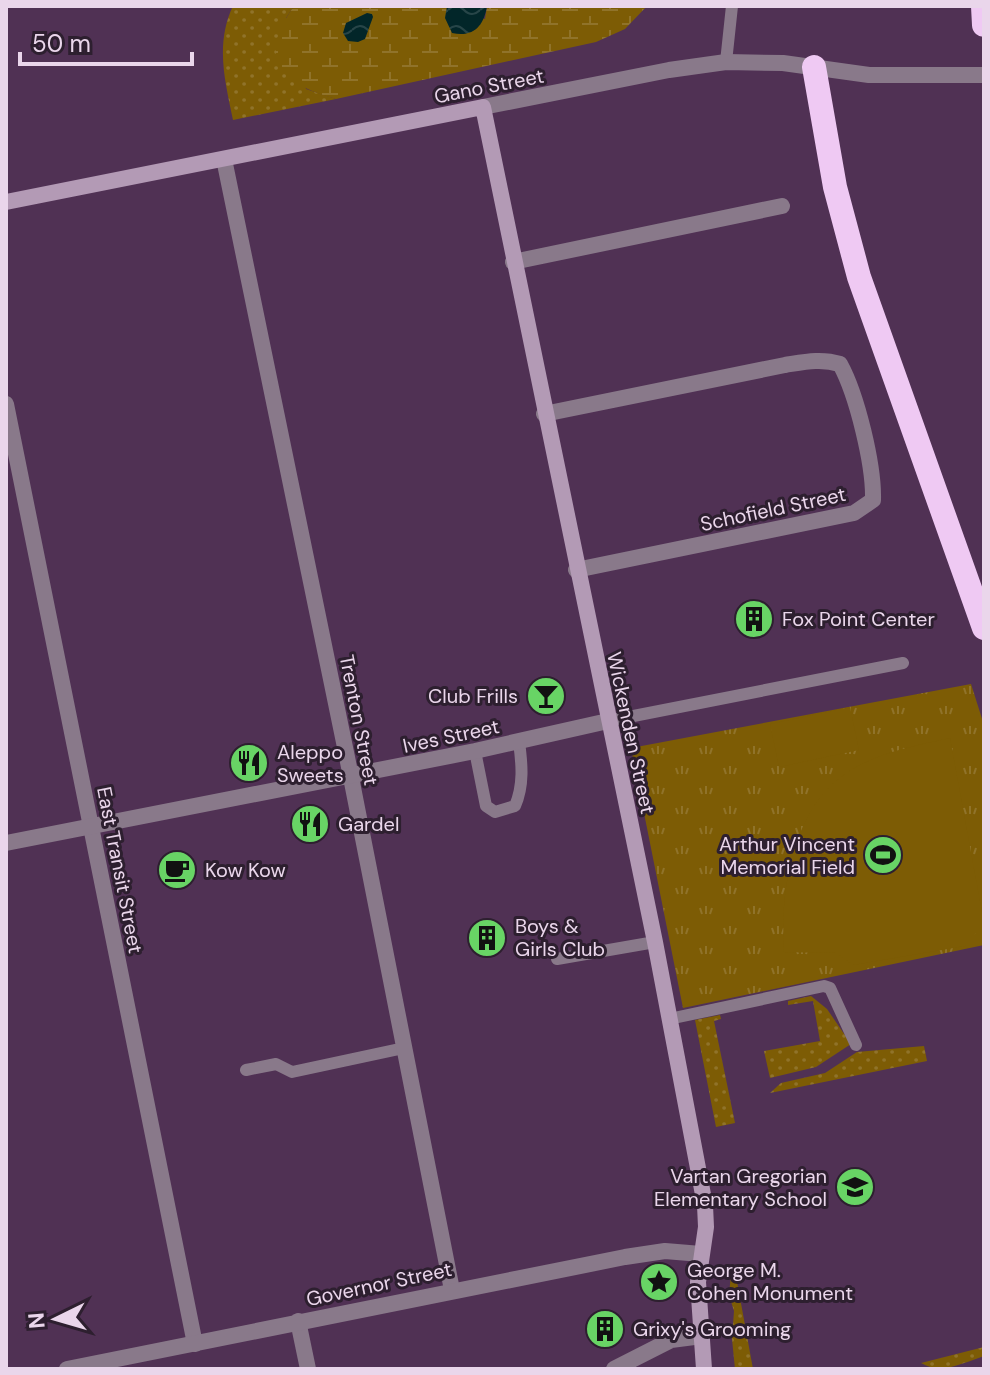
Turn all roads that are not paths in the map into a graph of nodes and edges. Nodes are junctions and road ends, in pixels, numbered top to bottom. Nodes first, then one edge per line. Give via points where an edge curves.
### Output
1 (732, 6) edge
2 (983, 6) edge
3 (984, 25) edge
4 (726, 62) junction
5 (814, 67) junction
6 (984, 75) edge
7 (483, 107) junction
8 (224, 159) junction
9 (6, 202) edge
10 (782, 206) dead end
11 (513, 262) junction
12 (6, 404) edge
13 (544, 414) junction
14 (576, 570) junction
15 (984, 628) edge
16 (903, 663) dead end
17 (608, 721) junction
18 (519, 742) junction
19 (475, 751) junction
20 (350, 776) junction
21 (91, 827) junction
22 (6, 843) edge
23 (655, 942) junction
24 (557, 959) dead end
25 (669, 1019) junction
26 (856, 1045) dead end
27 (404, 1048) junction
28 (246, 1070) dead end
29 (701, 1254) junction
30 (452, 1290) junction
31 (298, 1321) junction
32 (702, 1336) junction
33 (195, 1344) junction
34 (93, 1366) edge
35 (67, 1369) edge
36 (308, 1369) edge
37 (614, 1369) edge
38 (704, 1369) edge

1 - 4 lane
2 - 3 highway
4 - 5 street, Gano Street
4 - 7 street, Gano Street
5 - 6 street, Gano Street via 869,75
5 - 15 highway via 835,187 855,262
7 - 8 main road, Gano Street
7 - 11 main road, Wickenden Street
8 - 9 main road, Gano Street
8 - 20 street, Trenton Street
10 - 11 street
11 - 13 main road, Wickenden Street
12 - 21 street, East Transit Street
13 - 14 main road, Wickenden Street
13 - 14 street, Schofield Street via 785,365 831,361 840,364 848,378 870,463 873,500 854,513
14 - 17 main road, Wickenden Street
16 - 17 lane, Ives Street
17 - 18 street, Ives Street
17 - 23 main road, Wickenden Street
18 - 19 street, Ives Street
18 - 19 lane via 520,794 515,806 506,810 495,812 486,806
19 - 20 street, Ives Street
20 - 21 street, Ives Street
20 - 27 street, Trenton Street
21 - 22 street, Ives Street
21 - 33 street, East Transit Street
23 - 24 lane
23 - 25 main road, Wickenden Street
25 - 26 lane via 824,986 830,988
25 - 29 main road, Wickenden Street via 705,1205
27 - 28 lane via 292,1072 276,1064
27 - 30 street, Trenton Street
29 - 30 street, Governor Street via 665,1251
29 - 32 main road, Wickenden Street
30 - 31 street, Governor Street
31 - 33 street, Governor Street
31 - 36 street
32 - 37 street via 671,1340
32 - 38 main road, Wickenden Street
33 - 34 street, Governor Street
34 - 35 street, Governor Street

